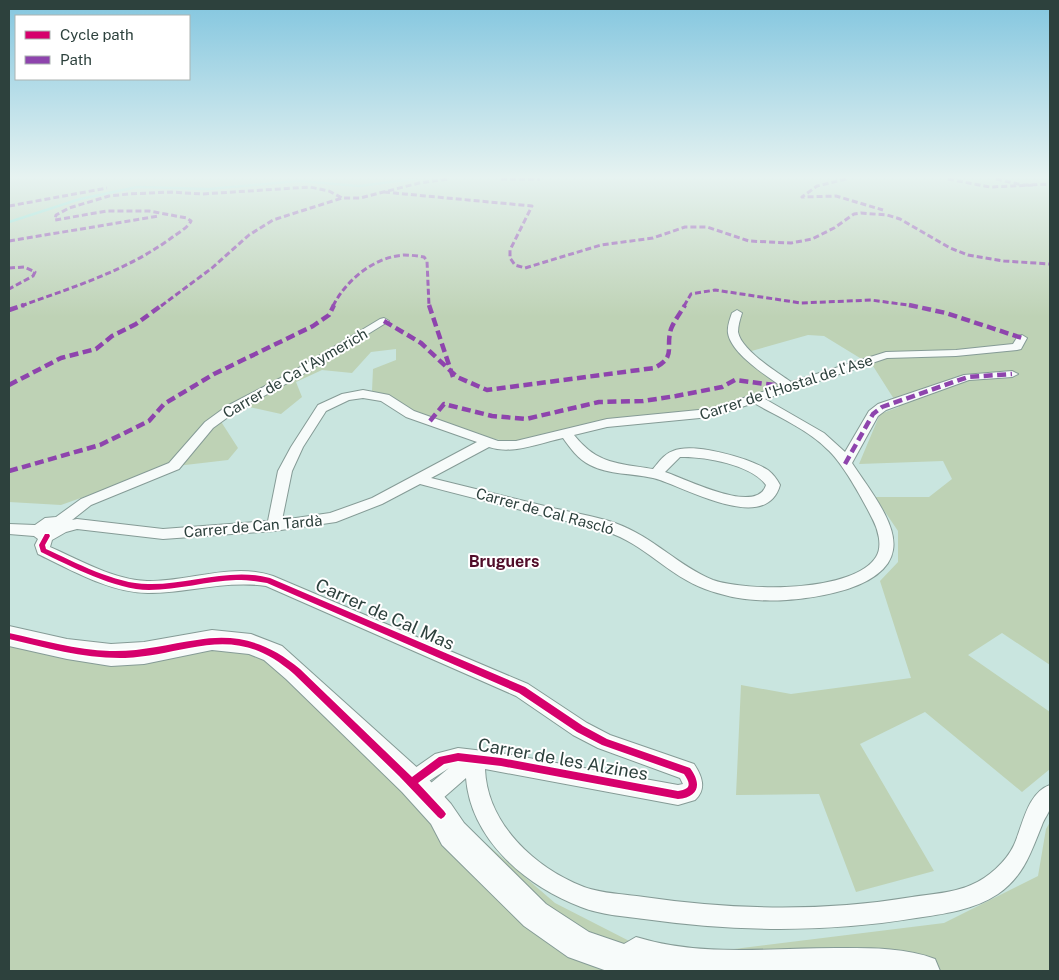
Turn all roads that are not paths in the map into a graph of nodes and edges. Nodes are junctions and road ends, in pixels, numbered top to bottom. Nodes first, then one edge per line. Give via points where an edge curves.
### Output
1 (737, 313) dead end
2 (384, 321) dead end
3 (1022, 338) dead end
4 (1012, 374) dead end
5 (790, 388) junction
6 (756, 399) junction
7 (566, 432) junction
8 (487, 442) junction
9 (845, 464) junction
10 (656, 474) junction
11 (418, 479) junction
12 (274, 526) junction
13 (9, 529) edge
14 (52, 529) junction
15 (9, 636) edge
16 (475, 758) junction
17 (686, 795) joint
18 (1050, 795) edge
19 (427, 799) junction
20 (653, 971) edge
21 (923, 971) edge

1 - 5 street via 734,336 746,352
2 - 14 street, Carrer de Ca l'Aymerich via 209,424 174,466 86,502
3 - 5 street, Carrer de l'Hostal de l'Ase via 1016,346 999,349 886,355
4 - 9 street via 968,377 882,406 873,414
5 - 6 street, Carrer de l'Hostal de l'Ase
6 - 7 street, Carrer de l'Hostal de l'Ase via 710,414 614,422
6 - 9 street via 828,442
7 - 8 street, Carrer de l'Hostal de l'Ase via 516,445
7 - 10 street via 582,453 596,462 620,470
8 - 11 street, Carrer de Can Tardà
8 - 12 street, Carrer de l'Hostal de l'Ase via 410,414 385,398 363,394 338,400 318,413 297,447 285,471
9 - 11 street, Carrer de Cal Rascló via 878,511 887,539 886,554 879,565 865,575 804,593 761,594 730,590 699,580 630,536 610,527
10 - 10 street via 674,455 695,454 760,471 772,485 771,492 762,499 732,502
11 - 12 street, Carrer de Can Tardà via 354,511 331,518
12 - 14 street, Carrer de Can Tardà via 163,534 77,524
13 - 14 street
14 - 17 street, Carrer de Cal Mas via 43,550 133,586 248,577 280,584 522,690 605,742 679,766 692,780 692,788
15 - 19 main road via 111,655 144,653 193,642 251,644 273,653 295,671
16 - 17 street, Carrer de les Alzines
16 - 18 street via 477,789 494,830 544,876 582,897 719,917 802,918 861,914 901,910 976,895 1002,879 1021,853 1041,803
16 - 19 street, Carrer de les Alzines
19 - 20 main road via 453,834 535,915 580,945
19 - 21 main road via 455,821 536,905 581,934 648,958 703,967 872,964

